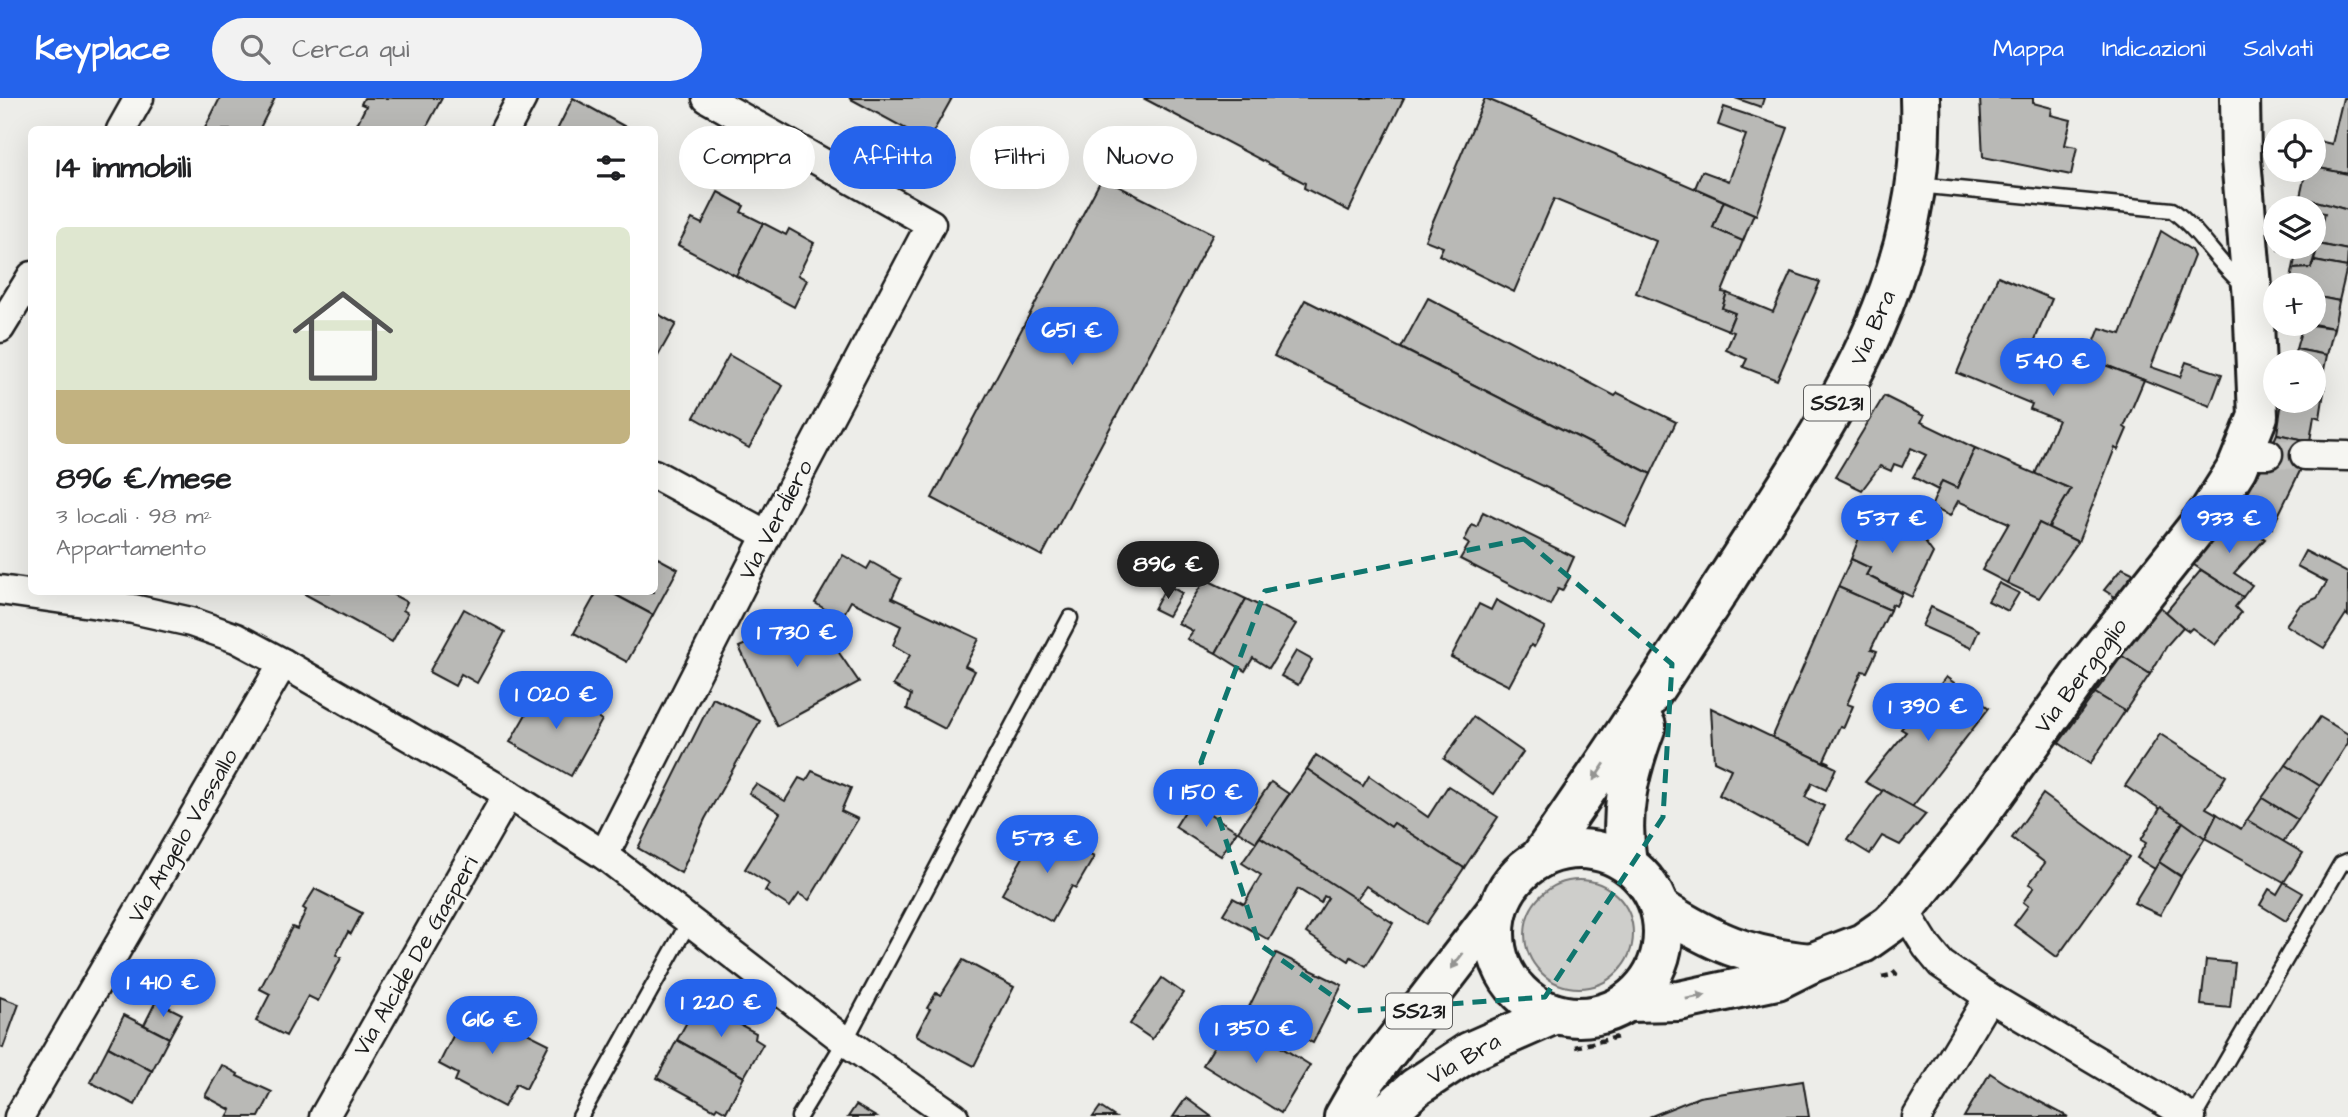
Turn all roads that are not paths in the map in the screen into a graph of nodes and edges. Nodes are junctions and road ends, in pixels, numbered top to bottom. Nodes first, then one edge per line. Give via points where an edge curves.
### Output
1 (139, 98) edge
2 (522, 98) edge
3 (707, 98) edge
4 (1920, 98) edge
5 (2241, 98) edge
6 (123, 126) edge
7 (507, 126) edge
8 (1917, 185) junction
9 (28, 282) edge
10 (2252, 292) junction
11 (0, 328) edge
12 (2305, 455) tunnel mouth
13 (2348, 456) edge
14 (658, 476) edge
15 (767, 535) junction
16 (0, 590) edge
17 (28, 594) edge
18 (35, 595) edge
19 (1070, 618) dead end
20 (283, 663) junction
21 (1664, 675) junction
22 (508, 794) junction
23 (604, 855) junction
24 (1539, 859) junction
25 (2348, 861) edge
26 (1627, 863) junction
27 (1499, 907) junction
28 (1661, 909) junction
29 (1904, 911) junction
30 (690, 920) junction
31 (1811, 963) junction
32 (1989, 997) junction
33 (1628, 1002) junction
34 (1555, 1014) junction
35 (845, 1041) junction
36 (1363, 1113) edge
37 (19, 1117) edge
38 (324, 1117) edge
39 (580, 1117) edge
40 (799, 1117) edge
41 (954, 1117) edge
42 (1917, 1117) edge
43 (2192, 1117) edge

1 - 6 street
2 - 7 street
3 - 15 street, Via Verdiero via 931,223
4 - 8 main road, Via Bra / SS231
5 - 10 main road, Via Bergoglio
8 - 10 lane via 2172,210
8 - 21 main road, Via Bra / SS231 via 1904,252 1885,309 1856,367 1822,430
9 - 11 street
10 - 29 main road, Via Bergoglio via 2256,454 2237,468 2209,512 2085,668 1968,831
12 - 13 street
14 - 15 street
15 - 23 street, Via Verdiero
16 - 17 street
18 - 20 street via 191,622 236,638
19 - 35 lane
20 - 22 street
20 - 37 street, Via Angelo Vassallo
21 -> 24 main road, Via Bra / SS231
21 - 26 main road, Via Bra / SS231 via 1630,767 1623,837
22 - 23 street
22 - 38 street, Via Alcide De Gasperi
23 - 30 street
24 - 26 main road, Via Bra / SS231 via 1583,849
24 - 27 main road, Via Bra / SS231 via 1508,888
25 - 43 lane via 2342,864
26 - 28 main road, Via Bra / SS231 via 1648,883
27 - 34 main road, Via Bra / SS231 via 1495,934 1499,960 1511,984 1531,1002
27 -> 36 main road, Via Bra / SS231 via 1364,1082
28 - 31 main road, Via Bergoglio via 1704,936 1747,953
28 - 33 main road, Via Bra / SS231 via 1664,935 1659,961 1647,984
29 - 31 main road, Via Bergoglio via 1863,943
29 - 32 street via 1941,964
30 - 35 street
30 - 39 lane
33 -> 31 main road, Via Bergoglio via 1679,1001 1777,980
32 - 42 street
32 - 43 street
33 - 34 main road, Via Bra / SS231 via 1605,1014
34 - 36 main road, Via Bra / SS231 via 1469,1052 1416,1087
35 - 40 lane
35 - 41 street

